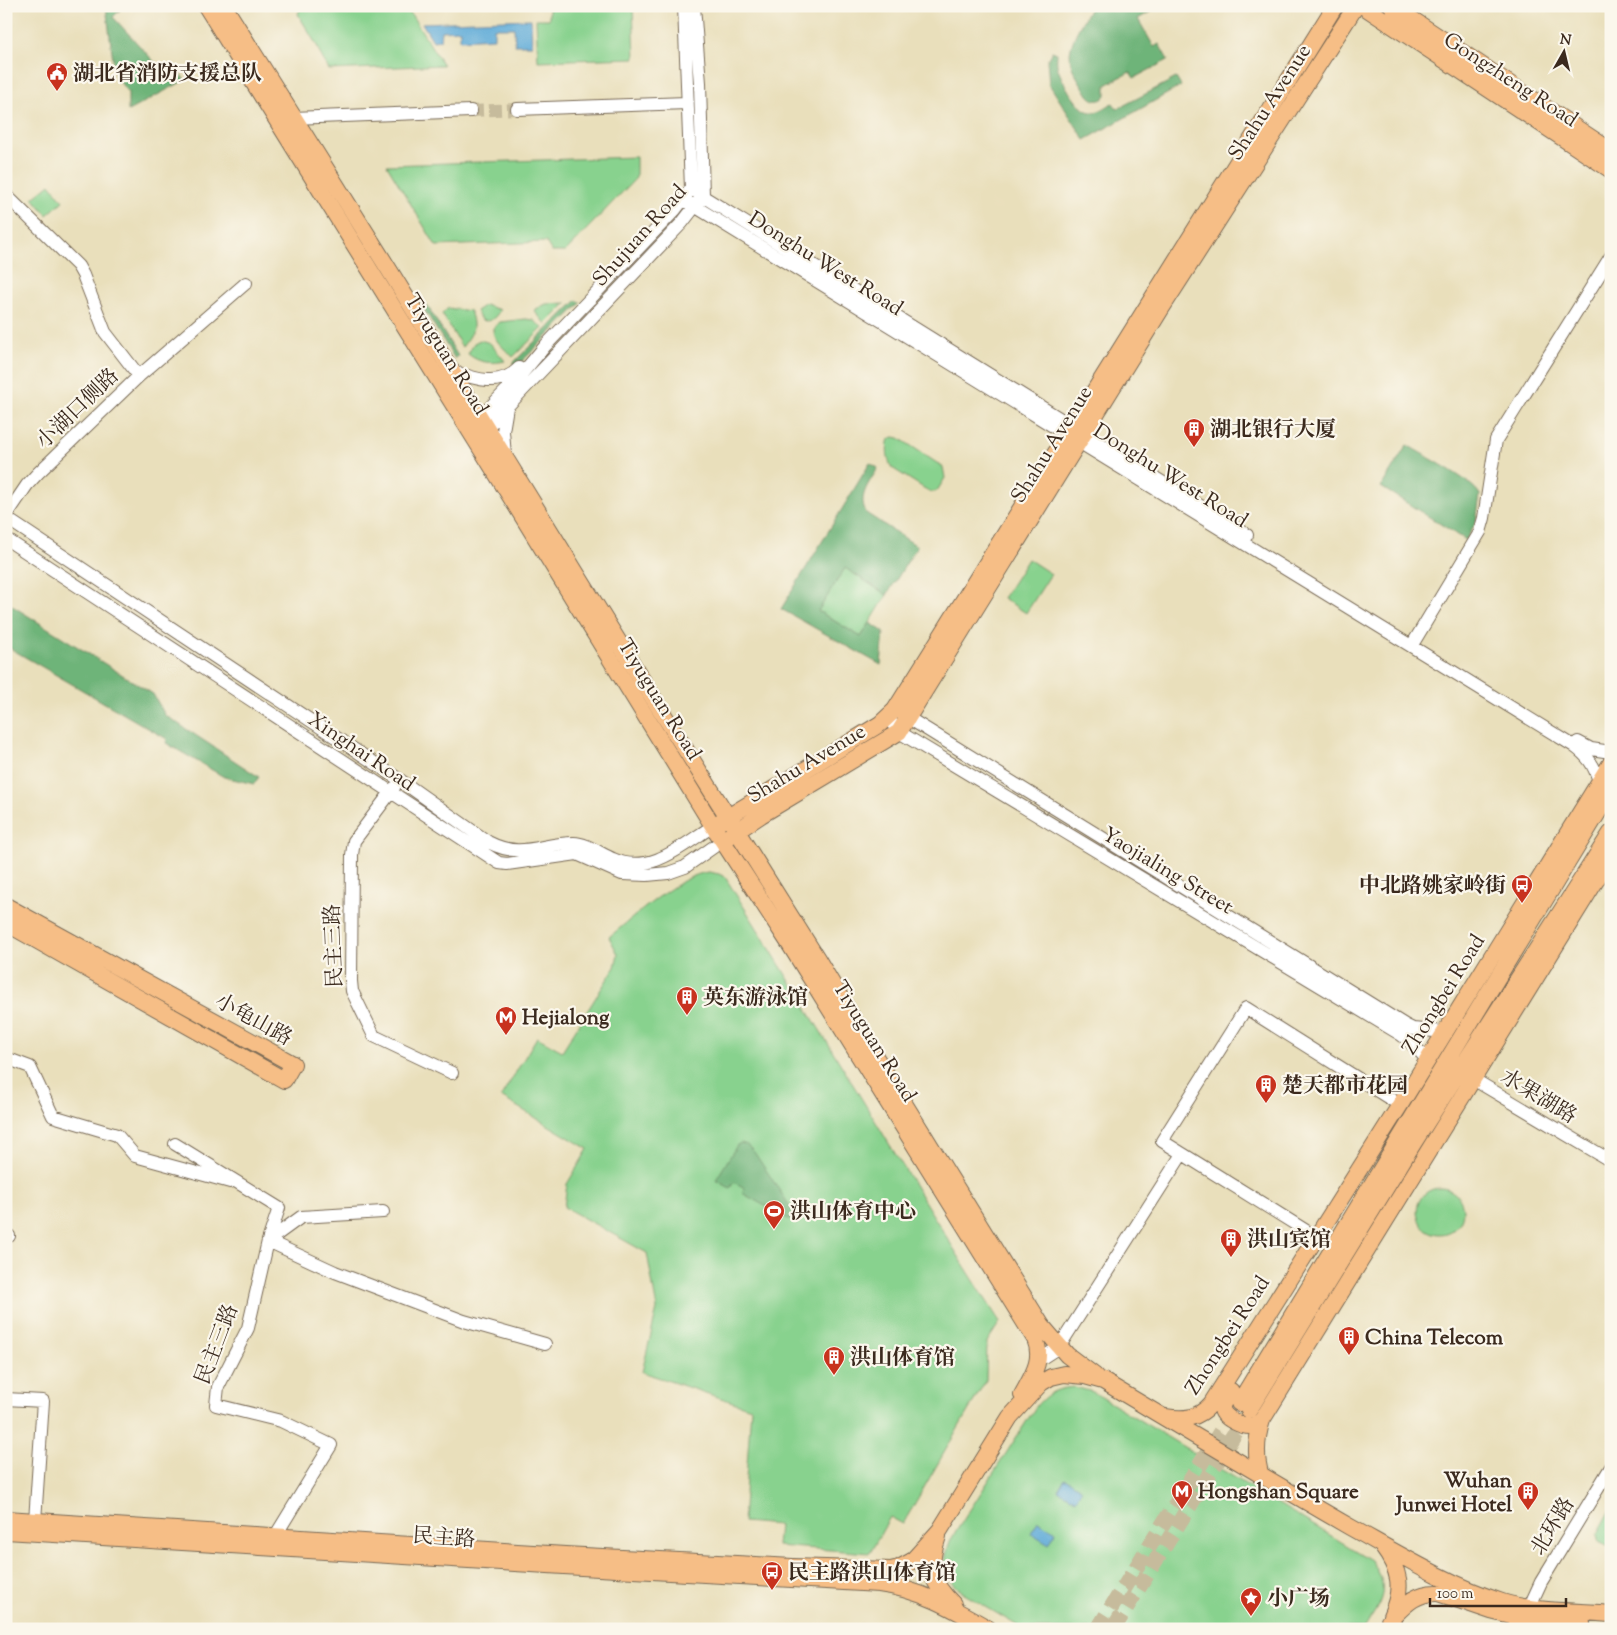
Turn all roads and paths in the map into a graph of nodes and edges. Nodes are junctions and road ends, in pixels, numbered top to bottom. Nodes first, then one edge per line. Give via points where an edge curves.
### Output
1 (206, 6) edge
2 (224, 6) edge
3 (238, 6) edge
4 (684, 6) edge
5 (694, 6) edge
6 (1335, 6) edge
7 (1356, 6) edge
8 (1363, 6) edge
9 (1392, 6) edge
10 (1397, 6) edge
11 (1422, 26) junction
12 (244, 39) junction
13 (687, 103) junction
14 (518, 110) tunnel mouth
15 (471, 111) tunnel mouth
16 (293, 118) junction
17 (1611, 151) edge
18 (1611, 170) edge
19 (687, 194) junction
20 (6, 195) edge
21 (700, 201) junction
22 (1611, 256) edge
23 (246, 283) dead end
24 (532, 361) junction
25 (452, 372) junction
26 (139, 376) junction
27 (507, 407) junction
28 (478, 429) junction
29 (1076, 434) junction
30 (505, 458) junction
31 (6, 517) edge
32 (6, 539) edge
33 (1413, 642) junction
34 (897, 715) junction
35 (899, 732) junction
36 (1611, 752) edge
37 (1611, 763) edge
38 (400, 780) junction
39 (1605, 786) edge
40 (390, 794) junction
41 (727, 817) junction
42 (712, 826) junction
43 (736, 832) junction
44 (1611, 833) edge
45 (722, 842) junction
46 (1611, 856) edge
47 (1551, 859) junction
48 (6, 906) edge
49 (1557, 918) junction
50 (1532, 921) junction
51 (6, 922) edge
52 (1544, 966) junction
53 (1445, 1032) junction
54 (6, 1058) edge
55 (1428, 1060) junction
56 (452, 1073) dead end
57 (1473, 1080) junction
58 (1400, 1105) junction
59 (1408, 1139) junction
60 (176, 1144) dead end
61 (1182, 1154) junction
62 (1611, 1161) edge
63 (244, 1186) junction
64 (1342, 1197) junction
65 (383, 1212) dead end
66 (1390, 1213) junction
67 (1316, 1237) junction
68 (268, 1241) junction
69 (545, 1344) dead end
70 (1059, 1347) junction
71 (1039, 1360) junction
72 (1238, 1363) junction
73 (1103, 1381) junction
74 (6, 1399) edge
75 (1250, 1411) junction
76 (1010, 1417) junction
77 (1163, 1417) junction
78 (1611, 1467) edge
79 (1261, 1476) junction
80 (6, 1519) edge
81 (35, 1521) junction
82 (940, 1530) junction
83 (6, 1531) edge
84 (271, 1541) junction
85 (1380, 1544) junction
86 (879, 1577) junction
87 (1529, 1608) junction
88 (962, 1614) junction
89 (1611, 1614) edge
90 (1386, 1625) edge
91 (1611, 1625) edge
92 (988, 1629) edge

1 - 28 main road, Tiyuguan Road
2 - 12 main road, Tiyuguan Road
3 - 12 main road
4 - 13 street, Shujuan Road
5 - 21 street, Shujuan Road via 699,75
6 - 29 main road, Shahu Avenue
7 - 29 main road, Shahu Avenue
8 - 18 main road, Gongzheng Road
9 - 11 main road, Gongzheng Road
10 - 11 main road
11 - 17 main road, Gongzheng Road
12 - 16 main road, Tiyuguan Road
13 - 14 street
13 - 19 street, Shujuan Road
15 - 16 street
16 - 25 main road, Tiyuguan Road
19 - 21 street, Donghu West Road
19 - 24 street, Shujuan Road
20 - 26 street, 小湖口侧路 via 78,266 105,332
21 - 27 street, Shujuan Road
21 - 29 street, Donghu West Road
22 - 33 street via 1496,440 1480,532
23 - 26 street, 小湖口侧路
24 - 25 street via 498,380 477,379
24 - 28 street, Shujuan Road
25 - 28 main road, Tiyuguan Road
26 - 31 street, 小湖口侧路 via 38,473
27 - 28 street, Shujuan Road
27 - 30 street via 503,431
28 - 30 main road, Tiyuguan Road
28 - 42 main road, Tiyuguan Road
29 - 33 street, Donghu West Road
29 - 34 main road, Shahu Avenue
30 - 41 main road, Tiyuguan Road
31 - 38 street, Xinghai Road
32 - 40 street, Xinghai Road
33 - 36 street, Donghu West Road via 1577,742 1591,749
33 - 39 street, Donghu West Road via 1582,751
34 - 35 main road, Shahu Avenue
34 - 41 main road, Shahu Avenue
34 - 53 street, Yaojialing Street via 1405,1025 1412,1029
35 - 43 main road, Shahu Avenue
35 - 55 street, Yaojialing Street via 1392,1029
37 - 39 main road, Zhongbei Road
38 - 40 street, 民主三路
38 - 42 street, Xinghai Road via 488,842 510,851 576,843 615,861 637,865 665,857
39 - 47 main road, Zhongbei Road
39 - 50 main road, Zhongbei Road
40 - 45 street, Xinghai Road via 498,863 577,854 622,874 668,873 685,867
40 - 56 street, 民主三路 via 354,842 352,991 374,1036
41 - 42 main road, Shahu Avenue
41 - 43 main road, Tiyuguan Road
42 - 45 main road, Tiyuguan Road
43 - 45 main road, Shahu Avenue
43 - 70 main road, Tiyuguan Road via 818,960 996,1254
44 - 49 main road, Zhongbei Road
45 - 71 main road, Tiyuguan Road via 787,940 1029,1328 1037,1343
46 - 52 main road, Zhongbei Road
47 - 50 main road
47 - 53 main road, Zhongbei Road
48 - 51 main road, 小龟山路 via 292,1064 284,1080
49 - 52 main road
49 - 59 main road, Zhongbei Road
50 - 59 main road, Zhongbei Road
52 - 57 main road, Zhongbei Road
53 - 55 main road, Zhongbei Road
54 - 63 street via 30,1068 53,1116 117,1135 135,1156
55 - 58 main road, Zhongbei Road
57 - 62 street, 水果湖路
57 - 66 main road, Zhongbei Road
58 - 61 street via 1246,1008 1162,1141
58 - 64 main road, Zhongbei Road
59 - 64 main road
59 - 66 main road
59 - 75 main road, Zhongbei Road
60 - 63 street
61 - 67 street
61 - 70 street
63 - 68 street, 民主三路 via 279,1208
64 - 67 main road, Zhongbei Road
65 - 68 street via 301,1217
66 - 75 main road, Zhongbei Road
67 - 72 main road, Zhongbei Road
68 - 69 street via 335,1272 464,1321
68 - 84 street, 民主三路 via 248,1328 218,1387 216,1405 281,1420 331,1444
70 - 71 street
70 - 73 main road, Tiyuguan Road
71 - 76 main road
72 - 75 main road via 1238,1380 1224,1402 1223,1412 1248,1426 1257,1424
72 - 77 main road, Zhongbei Road via 1202,1413 1188,1418
73 - 76 main road via 1078,1374 1051,1377 1035,1389
73 - 77 main road
74 - 81 street via 43,1401
75 - 79 main road, Zhongbei Road
76 - 82 main road
77 - 79 main road
78 - 87 street, 北环路 via 1541,1582
79 - 85 main road
80 - 81 main road, 民主路
81 - 84 main road, 民主路
82 - 86 main road via 906,1565
82 - 88 main road via 931,1558 931,1570 937,1587
83 - 84 main road, 民主路
84 - 86 main road, 民主路 via 565,1555
85 - 87 main road via 1485,1596
85 - 90 main road via 1391,1559 1398,1578 1397,1604
86 - 88 main road
87 - 89 main road
88 - 92 main road
90 - 91 main road via 1411,1600 1432,1593 1519,1618

